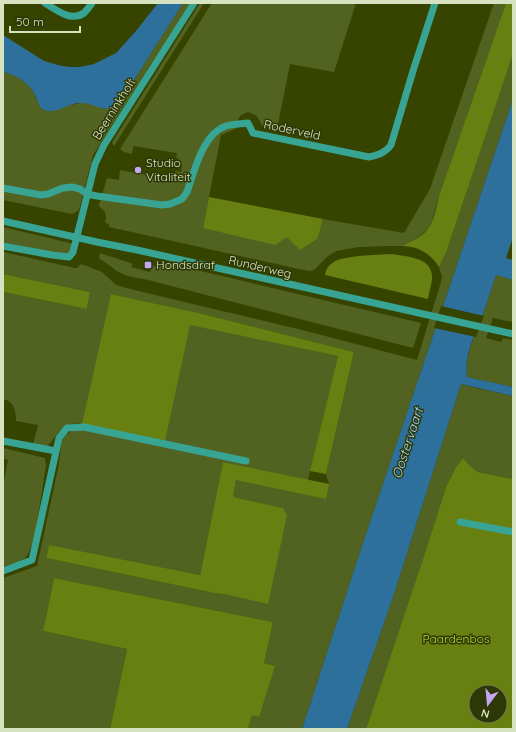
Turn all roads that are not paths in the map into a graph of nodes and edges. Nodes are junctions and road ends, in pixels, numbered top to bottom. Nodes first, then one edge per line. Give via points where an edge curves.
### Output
1 (45, 3) edge
2 (92, 3) edge
3 (194, 3) edge
4 (435, 3) edge
5 (3, 188) edge
6 (87, 194) junction
7 (3, 221) edge
8 (77, 238) junction
9 (3, 246) edge
10 (513, 334) edge
11 (3, 441) edge
12 (56, 451) junction
13 (246, 461) dead end
14 (460, 522) dead end
15 (513, 532) edge
16 (3, 570) edge

1 - 2 street via 66,16 73,16 84,13
3 - 6 street, Beerninkholt via 104,145 95,164
4 - 6 street, Roderveld via 387,151 369,157 253,133 248,123 225,127 214,132 206,144 182,199 162,204
5 - 6 street via 41,195 72,187
6 - 8 street, Beerninkholt
7 - 8 street, Runderweg
8 - 9 street via 69,257
8 - 10 street, Runderweg
11 - 12 street
12 - 13 street via 59,438 67,428 84,427
12 - 16 street via 32,560
14 - 15 street

